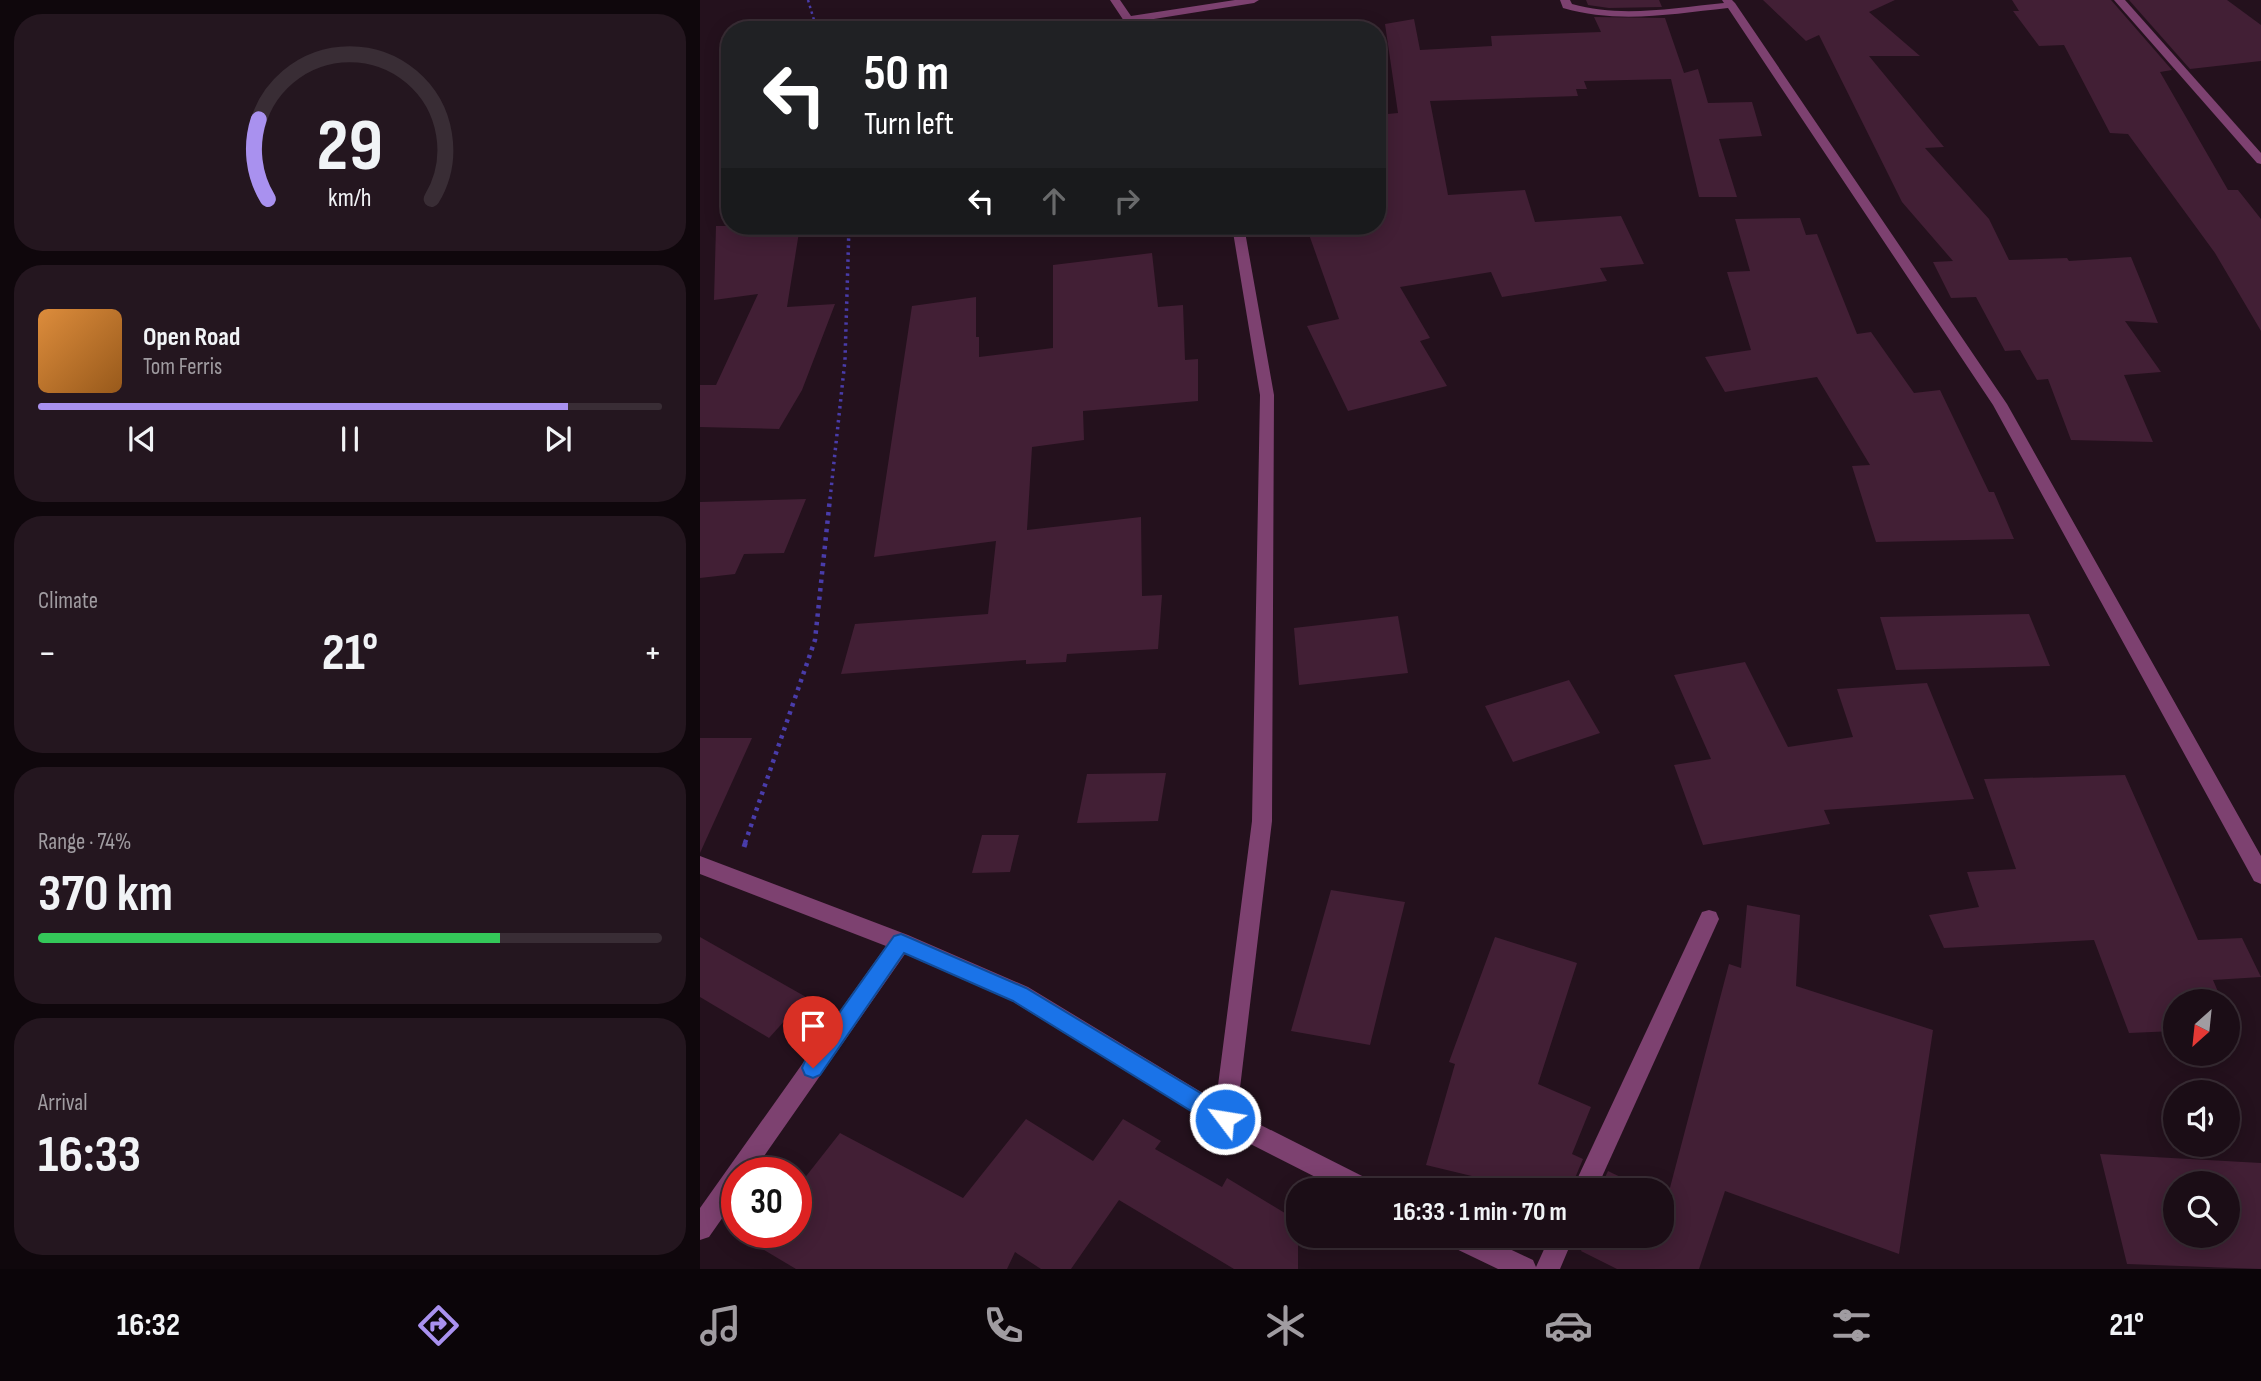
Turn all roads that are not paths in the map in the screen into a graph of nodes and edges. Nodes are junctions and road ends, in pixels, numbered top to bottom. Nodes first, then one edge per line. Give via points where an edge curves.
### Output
1 (1115, 0) edge
2 (1254, 0) edge
3 (1565, 0) edge
4 (2119, 0) edge
5 (1729, 3) edge
6 (1129, 21) edge
7 (1152, 21) edge
8 (2261, 160) edge
9 (1240, 235) edge
10 (700, 865) edge
11 (2261, 876) edge
12 (1709, 919) dead end
13 (901, 942) junction
14 (1225, 1119) junction
15 (750, 1157) edge
16 (1342, 1178) edge
17 (1590, 1178) edge
18 (721, 1198) edge
19 (700, 1228) edge
20 (1481, 1248) edge
21 (1557, 1248) edge
22 (1524, 1269) edge
23 (1547, 1269) edge

1 - 6 street
2 - 7 street
3 - 5 street via 1567,6 1584,12 1612,15
4 - 8 street
5 - 11 street via 2000,404
9 - 14 street via 1267,395 1262,821
10 - 13 street
12 - 17 street
13 - 14 street via 1020,994
13 - 15 street
14 - 16 street
18 - 19 street
20 - 22 street
21 - 23 street

